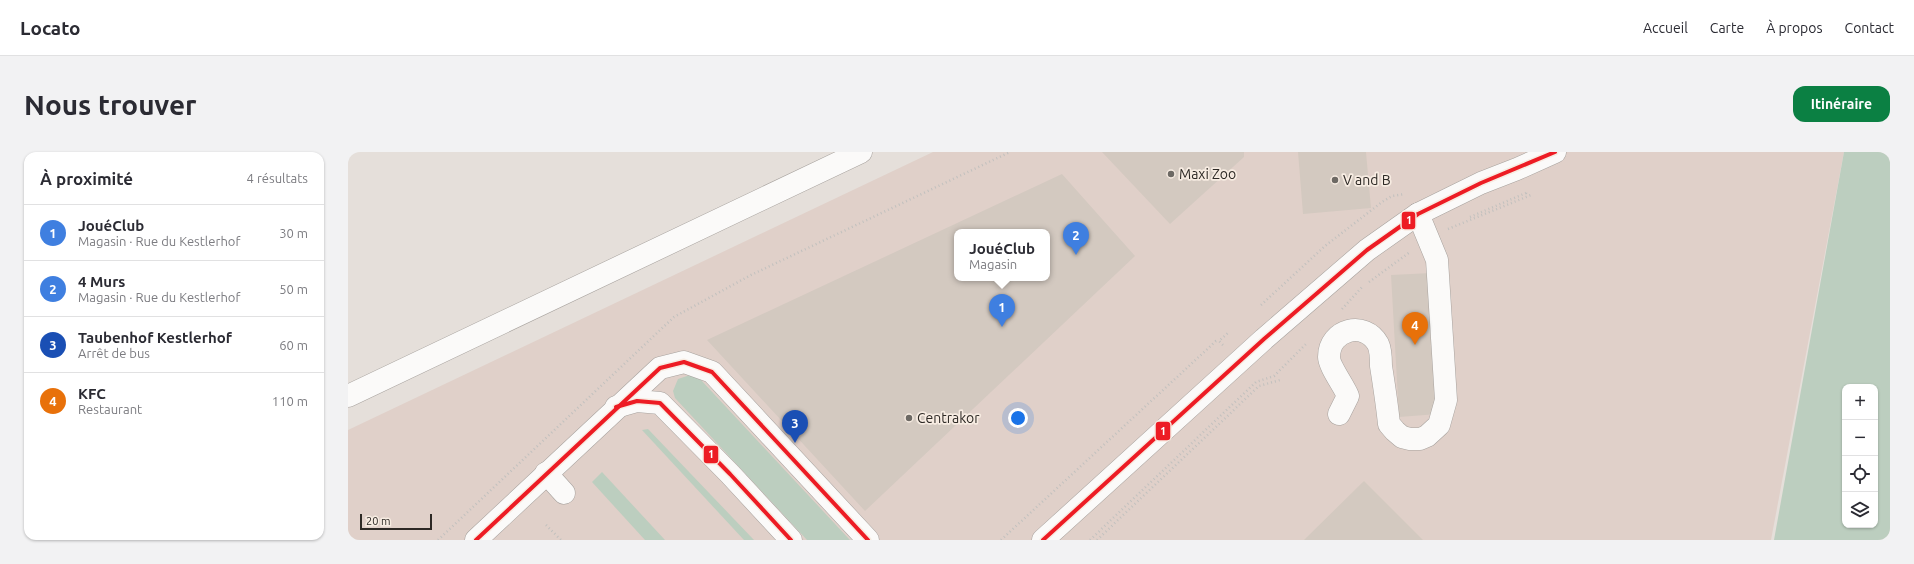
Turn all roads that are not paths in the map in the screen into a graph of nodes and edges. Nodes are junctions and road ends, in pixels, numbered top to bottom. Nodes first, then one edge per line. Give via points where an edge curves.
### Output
1 (861, 152) edge
2 (1555, 152) edge
3 (1418, 214) junction
4 (348, 396) edge
5 (616, 407) junction
6 (1339, 414) dead end
7 (546, 473) junction
8 (564, 493) dead end
9 (476, 540) edge
10 (791, 540) edge
11 (868, 540) edge
12 (1042, 540) edge

1 - 4 street
2 - 3 street via 1481,183
3 - 6 street via 1437,260 1446,400 1439,425 1434,432 1420,439 1402,437 1394,431 1389,424 1379,345 1370,334 1360,330 1348,330 1337,336 1330,350 1329,359 1348,396
3 - 12 street via 1368,250 1269,334
5 - 7 street
5 - 10 street via 637,401 660,403
5 - 11 street via 660,368 684,362 712,372
7 - 8 street
7 - 9 street

